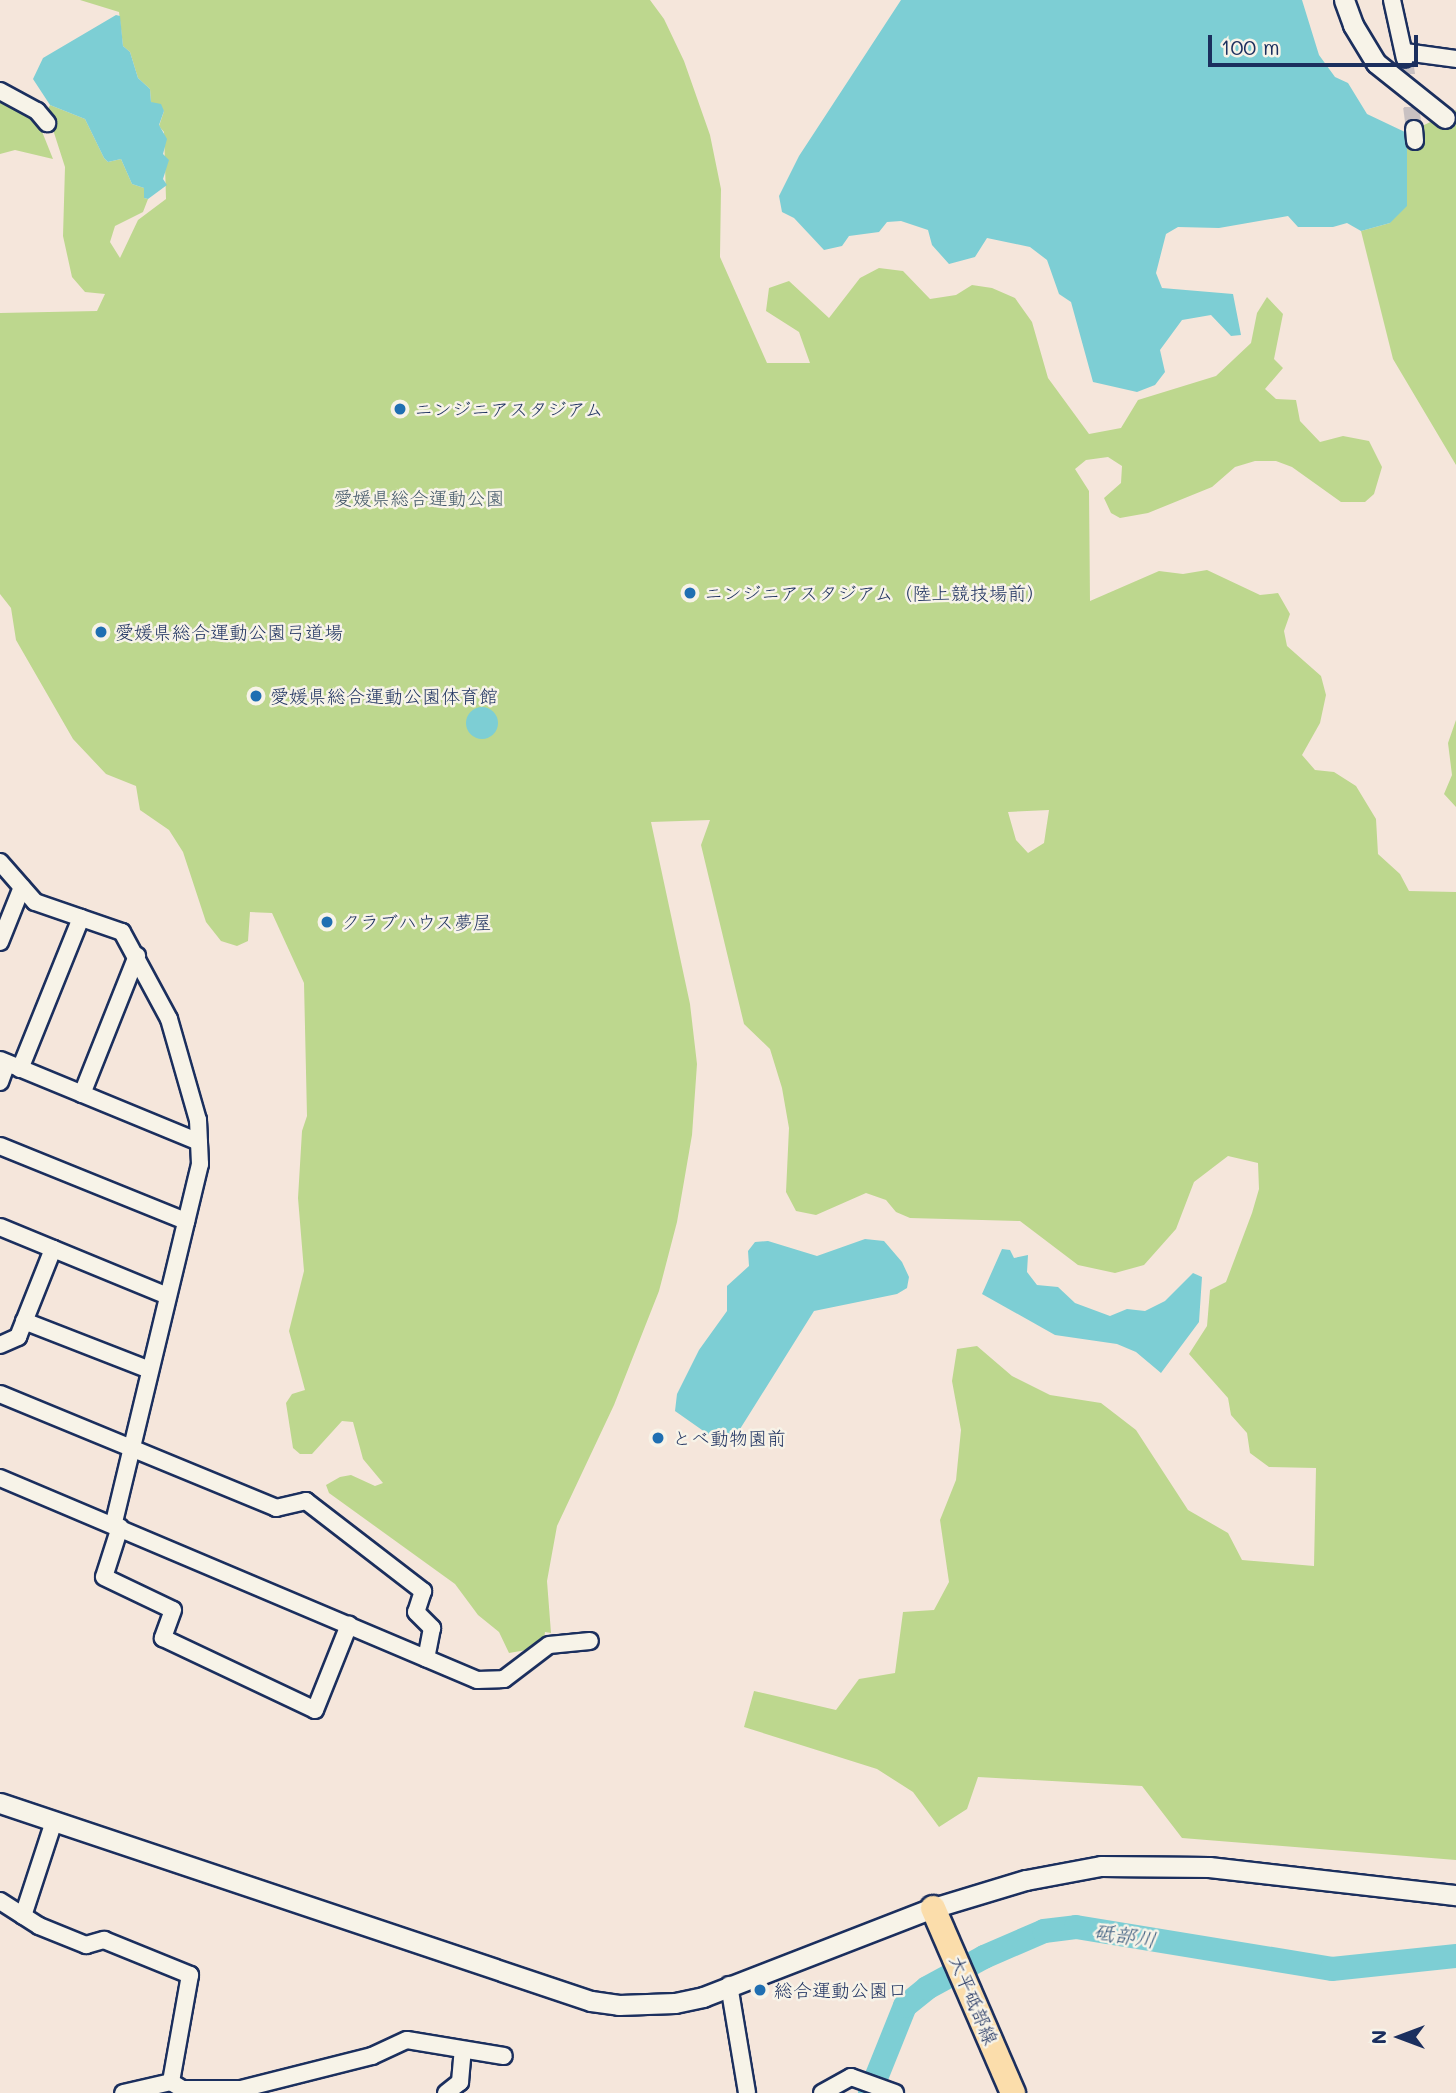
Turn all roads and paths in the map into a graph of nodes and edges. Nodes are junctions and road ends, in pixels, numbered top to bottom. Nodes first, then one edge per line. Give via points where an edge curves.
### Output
1 (1344, 0) edge
2 (1392, 0) edge
3 (1456, 59) edge
4 (0, 92) edge
5 (1445, 118) dead end
6 (47, 123) dead end
7 (0, 862) edge
8 (22, 887) junction
9 (81, 918) junction
10 (0, 942) edge
11 (136, 956) junction
12 (9, 1064) edge
13 (0, 1082) edge
14 (82, 1094) junction
15 (199, 1142) junction
16 (0, 1146) edge
17 (186, 1221) junction
18 (0, 1227) edge
19 (53, 1249) junction
20 (167, 1296) junction
21 (24, 1321) junction
22 (0, 1345) edge
23 (150, 1370) junction
24 (0, 1394) edge
25 (131, 1449) junction
26 (0, 1478) edge
27 (117, 1526) junction
28 (349, 1625) junction
29 (590, 1642) dead end
30 (426, 1658) junction
31 (0, 1803) edge
32 (54, 1821) junction
33 (1456, 1895) edge
34 (0, 1901) edge
35 (933, 1908) junction
36 (23, 1916) junction
37 (729, 1985) junction
38 (463, 2050) junction
39 (503, 2056) dead end
40 (171, 2082) junction
41 (459, 2088) edge
42 (124, 2093) edge
43 (446, 2093) edge
44 (747, 2093) edge
45 (822, 2093) edge
46 (895, 2093) edge
47 (1013, 2093) edge

1 - 5 street via 1376,63
2 - 3 street via 1405,55
4 - 6 street via 37,111
7 - 8 street
8 - 9 street via 35,902
8 - 10 street
9 - 11 street via 122,932
9 - 12 street
11 - 14 street
11 - 15 street via 169,1019 198,1119
12 - 13 street
12 - 14 street
14 - 15 street
15 - 17 street via 200,1164
16 - 17 street
17 - 20 street
18 - 19 street
19 - 20 street
19 - 21 street
20 - 23 street
21 - 22 street via 18,1337
21 - 23 street
23 - 25 street
24 - 25 street
25 - 27 street
25 - 30 street via 276,1508 306,1501 423,1591 416,1612 432,1628
26 - 27 street
27 - 28 street
27 - 28 street via 104,1577 173,1610 163,1638 315,1710
28 - 30 street
29 - 30 street via 549,1645 504,1679 492,1682 464,1676
31 - 32 street
32 - 36 street
32 - 37 street via 592,2001 675,2003
33 - 35 street via 1209,1867 1101,1866 1026,1880
34 - 36 street
35 - 37 street
35 - 47 main road, 大平砥部線
36 - 40 street via 86,1945 104,1940 190,1975
37 - 44 street
38 - 39 street via 472,2047
38 - 40 street via 407,2040 372,2056 241,2089 182,2089
38 - 41 street
40 - 42 street
41 - 43 street
45 - 46 street via 851,2077

